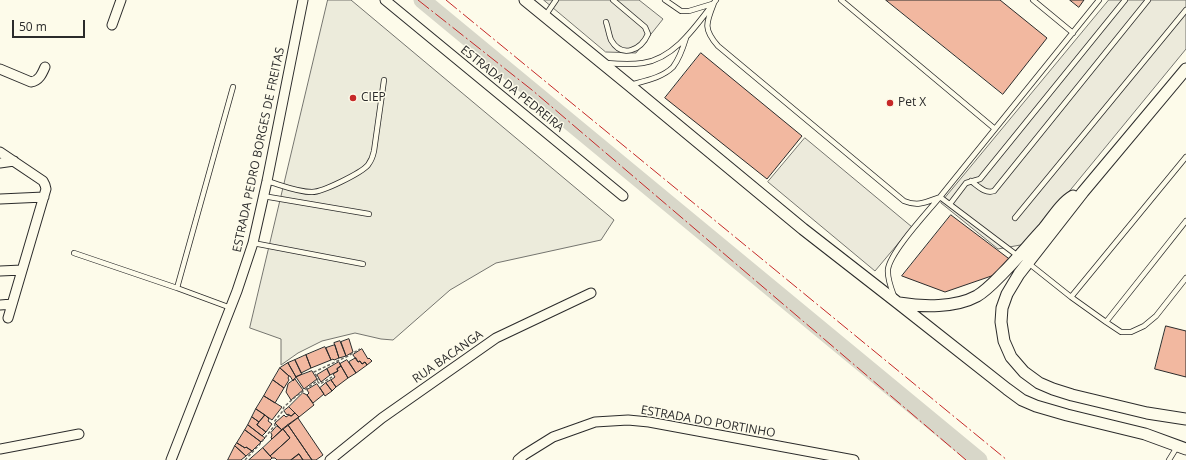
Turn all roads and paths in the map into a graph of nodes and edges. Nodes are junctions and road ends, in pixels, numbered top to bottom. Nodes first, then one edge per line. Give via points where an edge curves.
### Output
1 (121, 0) edge
2 (303, 0) edge
3 (385, 0) edge
4 (556, 0) edge
5 (613, 0) edge
6 (665, 0) edge
7 (841, 0) edge
8 (1033, 0) edge
9 (1099, 0) edge
10 (1125, 0) edge
11 (1148, 0) edge
12 (531, 2) edge
13 (715, 2) edge
14 (1186, 10) edge
15 (544, 16) junction
16 (606, 22) dead end
17 (112, 25) dead end
18 (1073, 33) junction
19 (687, 37) junction
20 (602, 63) junction
21 (45, 68) dead end
22 (0, 69) edge
23 (1186, 69) edge
24 (384, 80) dead end
25 (629, 85) junction
26 (233, 87) dead end
27 (995, 129) junction
28 (0, 152) edge
29 (1186, 157) edge
30 (14, 161) junction
31 (0, 162) edge
32 (267, 181) junction
33 (971, 181) junction
34 (1083, 192) junction
35 (263, 196) junction
36 (623, 196) dead end
37 (44, 197) junction
38 (940, 197) junction
39 (0, 199) edge
40 (950, 204) junction
41 (369, 214) dead end
42 (1015, 218) dead end
43 (1186, 221) edge
44 (253, 243) junction
45 (74, 253) dead end
46 (1019, 256) junction
47 (1028, 263) junction
48 (363, 264) dead end
49 (22, 270) junction
50 (0, 271) edge
51 (1186, 278) edge
52 (177, 288) junction
53 (591, 293) dead end
54 (1071, 297) junction
55 (897, 302) junction
56 (12, 304) junction
57 (0, 305) edge
58 (230, 308) junction
59 (8, 318) dead end
60 (1106, 322) junction
61 (360, 349) dead end
62 (332, 376) dead end
63 (317, 381) junction
64 (1186, 419) edge
65 (79, 434) dead end
66 (1182, 447) edge
67 (0, 450) edge
68 (802, 455) edge
69 (170, 460) edge
70 (245, 460) edge
71 (330, 460) edge
72 (518, 460) edge
73 (854, 460) edge
74 (1169, 460) edge

1 - 17 street
2 - 32 street, ESTRADA PEDRO BORGES DE FREITAS
3 - 36 street, ESTRADA DA PEDREIRA
4 - 15 lane
5 - 16 lane via 645,27 648,34 638,48 624,50 618,48 612,40
6 - 13 lane via 681,11 698,9
7 - 27 lane
8 - 18 lane
9 - 18 lane
10 - 33 lane via 980,179
11 - 33 lane via 994,191 986,192
12 - 15 street
13 - 19 lane
13 - 38 lane via 707,28 718,46 898,197 912,204 919,204
14 - 42 lane
15 - 20 street
18 - 27 lane
19 - 20 lane via 660,57 644,63
19 - 25 lane via 673,66 665,73
20 - 25 street
21 - 22 street via 39,79 31,82
23 - 34 street
24 - 32 lane via 374,151 367,166 314,192
25 - 55 street via 803,229
26 - 52 lane
27 - 38 lane
28 - 30 street
29 - 54 lane
30 - 31 street
30 - 37 street via 43,181 46,190
32 - 35 street, ESTRADA PEDRO BORGES DE FREITAS
33 - 40 lane via 966,183
34 - 46 street via 1071,197
34 - 47 street
35 - 41 lane
35 - 44 street, ESTRADA PEDRO BORGES DE FREITAS
37 - 39 street
37 - 49 street
38 - 40 lane
38 - 55 lane via 892,258 888,280
40 - 46 lane
43 - 60 lane
44 - 48 lane
44 - 58 street, ESTRADA PEDRO BORGES DE FREITAS
45 - 52 lane
46 - 47 lane
46 - 55 street via 989,287 968,300 928,306
47 - 54 lane
47 - 64 street via 1007,294 1001,322 1004,341 1011,357 1024,372 1039,383 1072,395 1147,413
49 - 50 street
49 - 56 street
51 - 60 lane via 1156,316 1144,326 1131,332 1121,332
52 - 58 lane
53 - 71 street, RUA BACANGA via 496,338 382,418
54 - 60 lane
55 - 66 street via 1022,400 1066,415 1145,434
56 - 57 street
56 - 59 street
58 - 69 street, ESTRADA PEDRO BORGES DE FREITAS
61 - 63 path via 314,372
62 - 63 path via 320,384
63 - 70 path via 284,408 274,422 275,425
65 - 67 street
66 - 74 lane
68 - 72 street, ESTRADA DO PORTINHO via 649,422 628,420 595,422 553,437
68 - 73 street, ESTRADA DO PORTINHO

